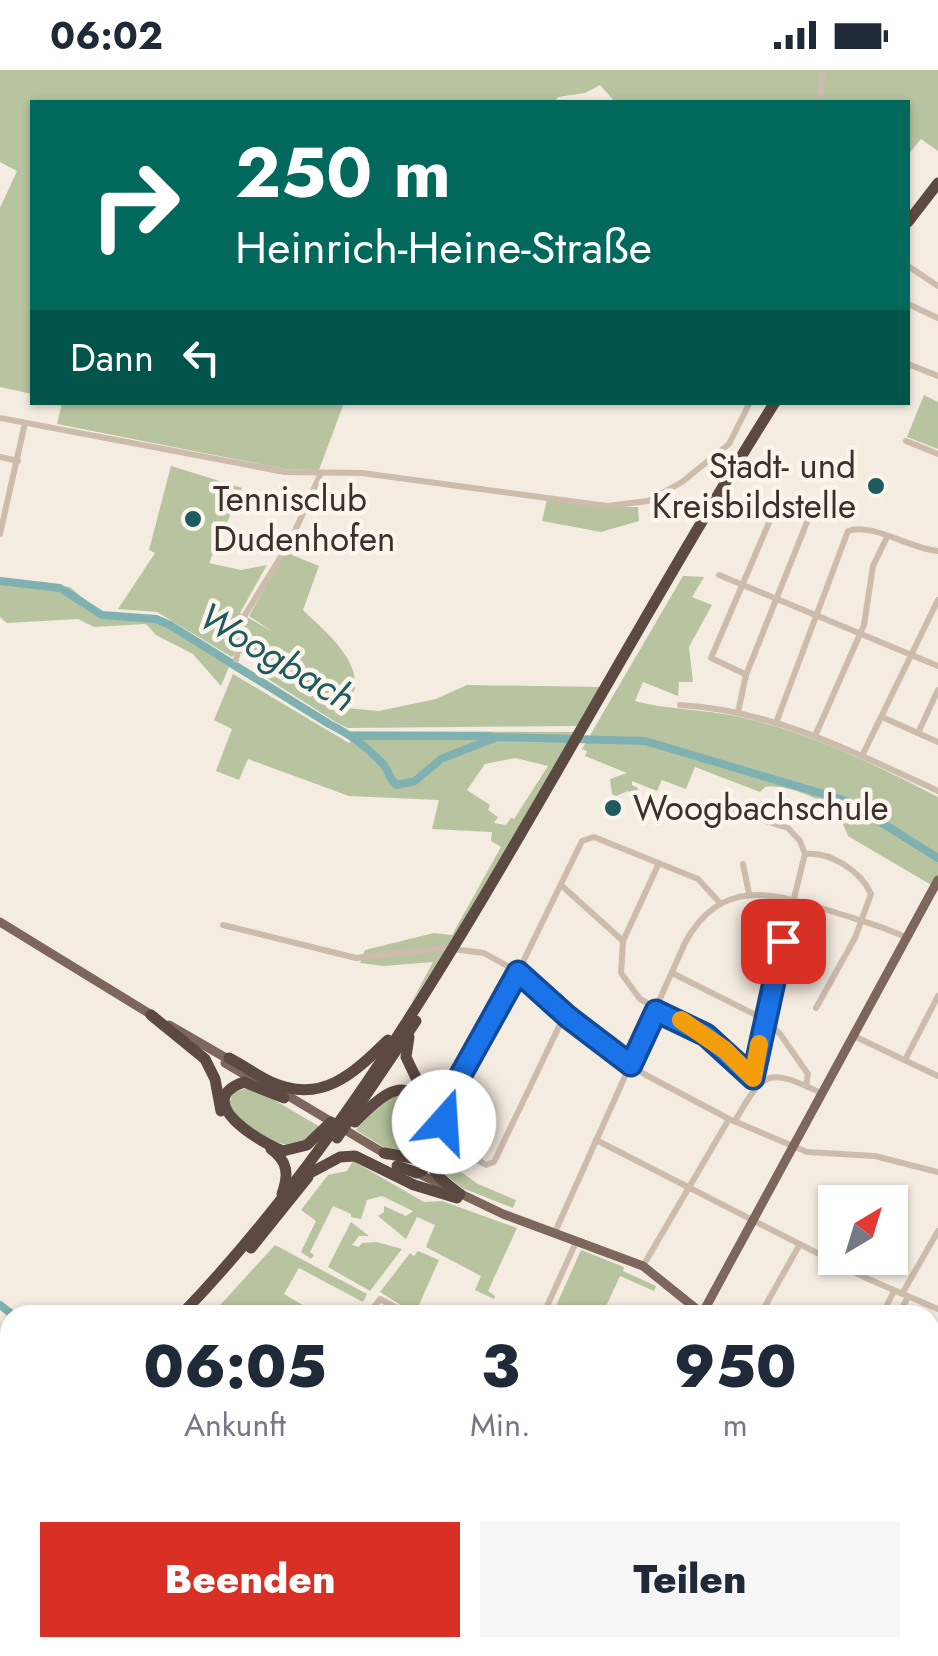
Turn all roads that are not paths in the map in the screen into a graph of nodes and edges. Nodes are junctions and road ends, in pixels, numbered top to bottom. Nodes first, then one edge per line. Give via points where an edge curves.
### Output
1 (823, 70) edge
2 (820, 100) edge
3 (938, 172) edge
4 (938, 183) edge
5 (910, 208) edge
6 (910, 219) edge
7 (910, 267) edge
8 (938, 286) edge
9 (910, 305) edge
10 (938, 318) edge
11 (910, 365) edge
12 (938, 376) edge
13 (748, 405) edge
14 (774, 405) edge
15 (782, 405) edge
16 (0, 418) edge
17 (26, 423) junction
18 (906, 441) dead end
19 (938, 454) edge
20 (0, 457) edge
21 (18, 461) junction
22 (321, 473) junction
23 (4, 497) edge
24 (780, 497) dead end
25 (813, 507) dead end
26 (0, 534) edge
27 (886, 537) junction
28 (938, 550) edge
29 (684, 560) junction
30 (718, 575) dead end
31 (741, 584) junction
32 (778, 599) junction
33 (938, 600) edge
34 (814, 616) junction
35 (859, 635) junction
36 (910, 655) junction
37 (236, 660) dead end
38 (938, 666) edge
39 (746, 674) junction
40 (938, 690) edge
41 (680, 705) dead end
42 (738, 712) junction
43 (882, 717) junction
44 (776, 724) junction
45 (918, 733) junction
46 (815, 736) junction
47 (938, 742) edge
48 (862, 756) junction
49 (938, 791) edge
50 (708, 803) dead end
51 (806, 854) junction
52 (659, 862) junction
53 (744, 864) dead end
54 (937, 884) edge
55 (561, 885) junction
56 (749, 894) junction
57 (795, 902) junction
58 (720, 903) junction
59 (862, 921) junction
60 (0, 922) edge
61 (222, 925) dead end
62 (907, 938) junction
63 (623, 942) junction
64 (518, 972) junction
65 (672, 973) junction
66 (938, 996) edge
67 (816, 1008) dead end
68 (935, 1010) edge
69 (656, 1011) junction
70 (565, 1014) junction
71 (151, 1015) joint
72 (764, 1020) junction
73 (408, 1027) junction
74 (854, 1036) junction
75 (187, 1038) junction
76 (906, 1060) junction
77 (230, 1062) junction
78 (631, 1065) junction
79 (248, 1072) joint
80 (938, 1076) edge
81 (756, 1081) junction
82 (217, 1086) junction
83 (806, 1086) junction
84 (362, 1090) junction
85 (822, 1094) junction
86 (284, 1098) junction
87 (319, 1117) junction
88 (732, 1120) junction
89 (356, 1139) junction
90 (596, 1140) junction
91 (334, 1142) junction
92 (794, 1146) junction
93 (384, 1153) junction
94 (429, 1159) junction
95 (397, 1166) junction
96 (312, 1172) junction
97 (938, 1172) edge
98 (417, 1173) junction
99 (691, 1188) junction
100 (458, 1196) junction
101 (280, 1200) junction
102 (754, 1220) junction
103 (938, 1231) edge
104 (555, 1232) junction
105 (577, 1239) junction
106 (800, 1244) junction
107 (644, 1266) junction
108 (901, 1294) junction
109 (190, 1305) edge
110 (200, 1305) edge
111 (547, 1305) edge
112 (692, 1305) edge
113 (708, 1305) edge
114 (766, 1305) edge
115 (887, 1305) edge
116 (901, 1305) edge
117 (928, 1305) edge

1 - 2 street
3 - 5 highway
4 - 6 highway
7 - 8 street
9 - 10 street
11 - 12 street
13 - 22 street via 729,444 648,501 607,506
14 - 29 highway
15 - 29 highway
16 - 17 street
17 - 21 street
17 - 22 street
18 - 19 street
20 - 21 street
21 - 23 street
22 - 37 street via 291,540 245,615
23 - 26 street
24 - 31 street
25 - 32 street
27 - 28 street
27 - 34 street via 850,530
27 - 35 street
29 - 73 highway
30 - 31 street
31 - 32 street
31 - 39 street via 711,658
32 - 34 street
32 - 39 street
33 - 36 street
34 - 35 street
34 - 44 street
35 - 36 street
35 - 46 street
36 - 38 street
36 - 43 street
39 - 42 street
40 - 45 street
41 - 42 street
42 - 44 street
43 - 45 street
43 - 48 street
44 - 46 street
45 - 47 street
46 - 48 street
48 - 49 street
50 - 51 street via 788,828
51 - 57 street
51 - 59 street via 833,858 868,886
52 - 55 street via 589,838
52 - 58 street via 698,879
52 - 63 street
53 - 56 street
54 - 62 main road
55 - 63 street
55 - 64 street
56 - 57 street
56 - 58 street
57 - 59 street
57 - 72 street
58 - 65 street via 695,926
59 - 62 street
59 - 67 street
60 - 71 main road
61 - 64 street via 356,958 436,949 484,953
62 - 74 main road
63 - 69 street via 624,980
64 - 70 street
64 - 70 street via 444,1105 453,1145 494,1162
65 - 69 street
65 - 72 street
66 - 68 street
68 - 76 street
69 - 78 street
69 - 81 street via 706,1035
70 - 78 street
71 - 75 highway
72 - 81 street
72 - 83 street via 808,1074
73 - 77 highway via 357,1071 314,1088 273,1083
73 - 84 highway
73 - 91 highway
73 - 94 highway via 406,1057 428,1106
74 - 76 street
74 - 85 main road
75 - 77 main road
75 - 82 highway
76 - 80 street
77 - 79 highway
77 - 82 highway
77 - 86 main road
78 - 88 street
78 - 90 street
79 - 87 main road
81 - 83 street via 788,1077
81 - 88 street
82 - 101 highway via 228,1121 285,1164
83 - 85 street
84 - 86 highway via 315,1139 289,1152 236,1124 225,1104 232,1088 244,1082
84 - 101 highway
85 - 92 main road
86 - 87 main road
87 - 89 main road
88 - 92 street
88 - 99 street
89 - 93 main road
89 - 95 main road
90 - 99 street
90 - 104 street
91 - 93 highway via 387,1094 410,1090 425,1107 424,1148 412,1158
91 - 96 highway
92 - 97 street
92 - 102 main road
93 - 98 main road
94 - 98 highway
94 - 100 highway
95 - 98 highway
95 - 100 main road
96 - 100 highway via 355,1156 414,1185
96 - 110 highway
98 - 100 main road
99 - 102 street
99 - 107 street
100 - 104 main road
101 - 109 highway
102 - 106 street
102 - 113 main road
103 - 108 street
104 - 105 main road
105 - 107 main road
105 - 111 street
106 - 108 street
106 - 114 street
107 - 112 main road
108 - 115 street
108 - 116 street
108 - 117 street

